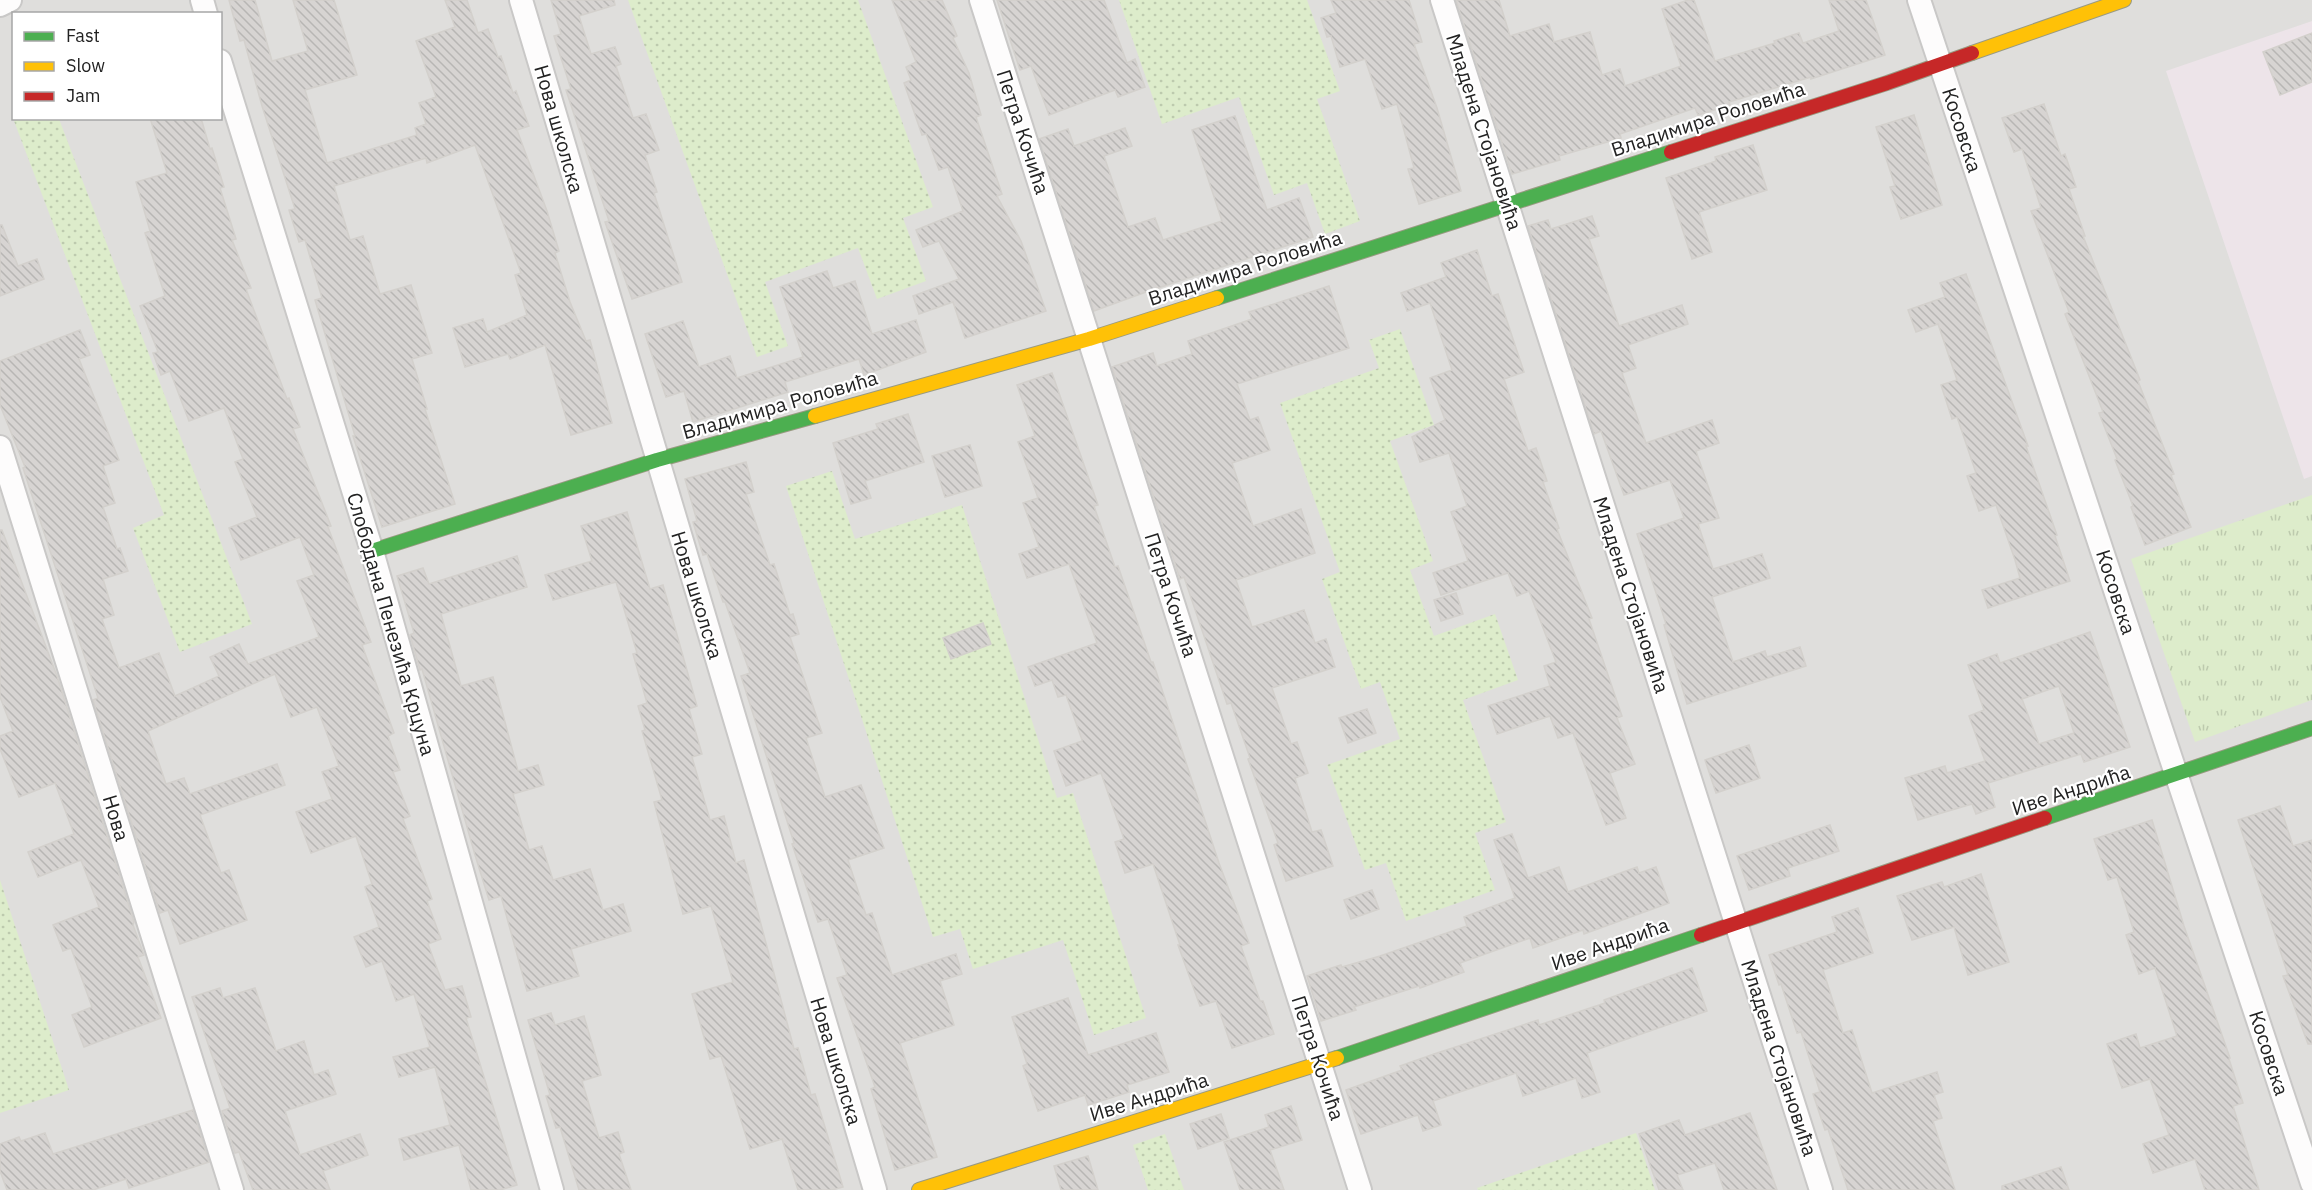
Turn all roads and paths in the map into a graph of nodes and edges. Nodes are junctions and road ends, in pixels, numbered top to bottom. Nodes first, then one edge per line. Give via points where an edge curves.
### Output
1 (10, 0) edge
2 (520, 0) edge
3 (981, 0) edge
4 (1442, 0) edge
5 (1919, 0) edge
6 (2124, 0) edge
7 (0, 5) edge
8 (1940, 64) junction
9 (222, 67) edge
10 (1507, 203) junction
11 (1089, 339) junction
12 (0, 447) edge
13 (657, 460) junction
14 (372, 551) junction
15 (2312, 728) edge
16 (2177, 776) junction
17 (1735, 922) junction
18 (1320, 1064) junction
19 (2312, 1183) edge
20 (229, 1189) edge
21 (552, 1190) edge
22 (875, 1190) edge
23 (918, 1190) edge
24 (1360, 1190) edge
25 (1821, 1190) edge

1 - 7 street
2 - 13 street, Нова школска
3 - 11 street, Петра Кочића
4 - 10 street, Младена Стојановића
5 - 8 street, Косовска
6 - 8 street, Владимира Роловића
8 - 10 street, Владимира Роловића
8 - 16 street, Косовска
9 - 14 street, Слободана Пенезића Крцуна
10 - 11 street, Владимира Роловића
10 - 17 street, Младена Стојановића
11 - 13 street, Владимира Роловића
11 - 18 street, Петра Кочића
12 - 20 street, Нова
13 - 14 street, Владимира Роловића
13 - 22 street, Нова школска
14 - 21 street, Слободана Пенезића Крцуна
15 - 16 street, Иве Андрића
16 - 17 street, Иве Андрића
16 - 19 street, Косовска
17 - 18 street, Иве Андрића
17 - 25 street, Младена Стојановића
18 - 23 street, Иве Андрића
18 - 24 street, Петра Кочића

